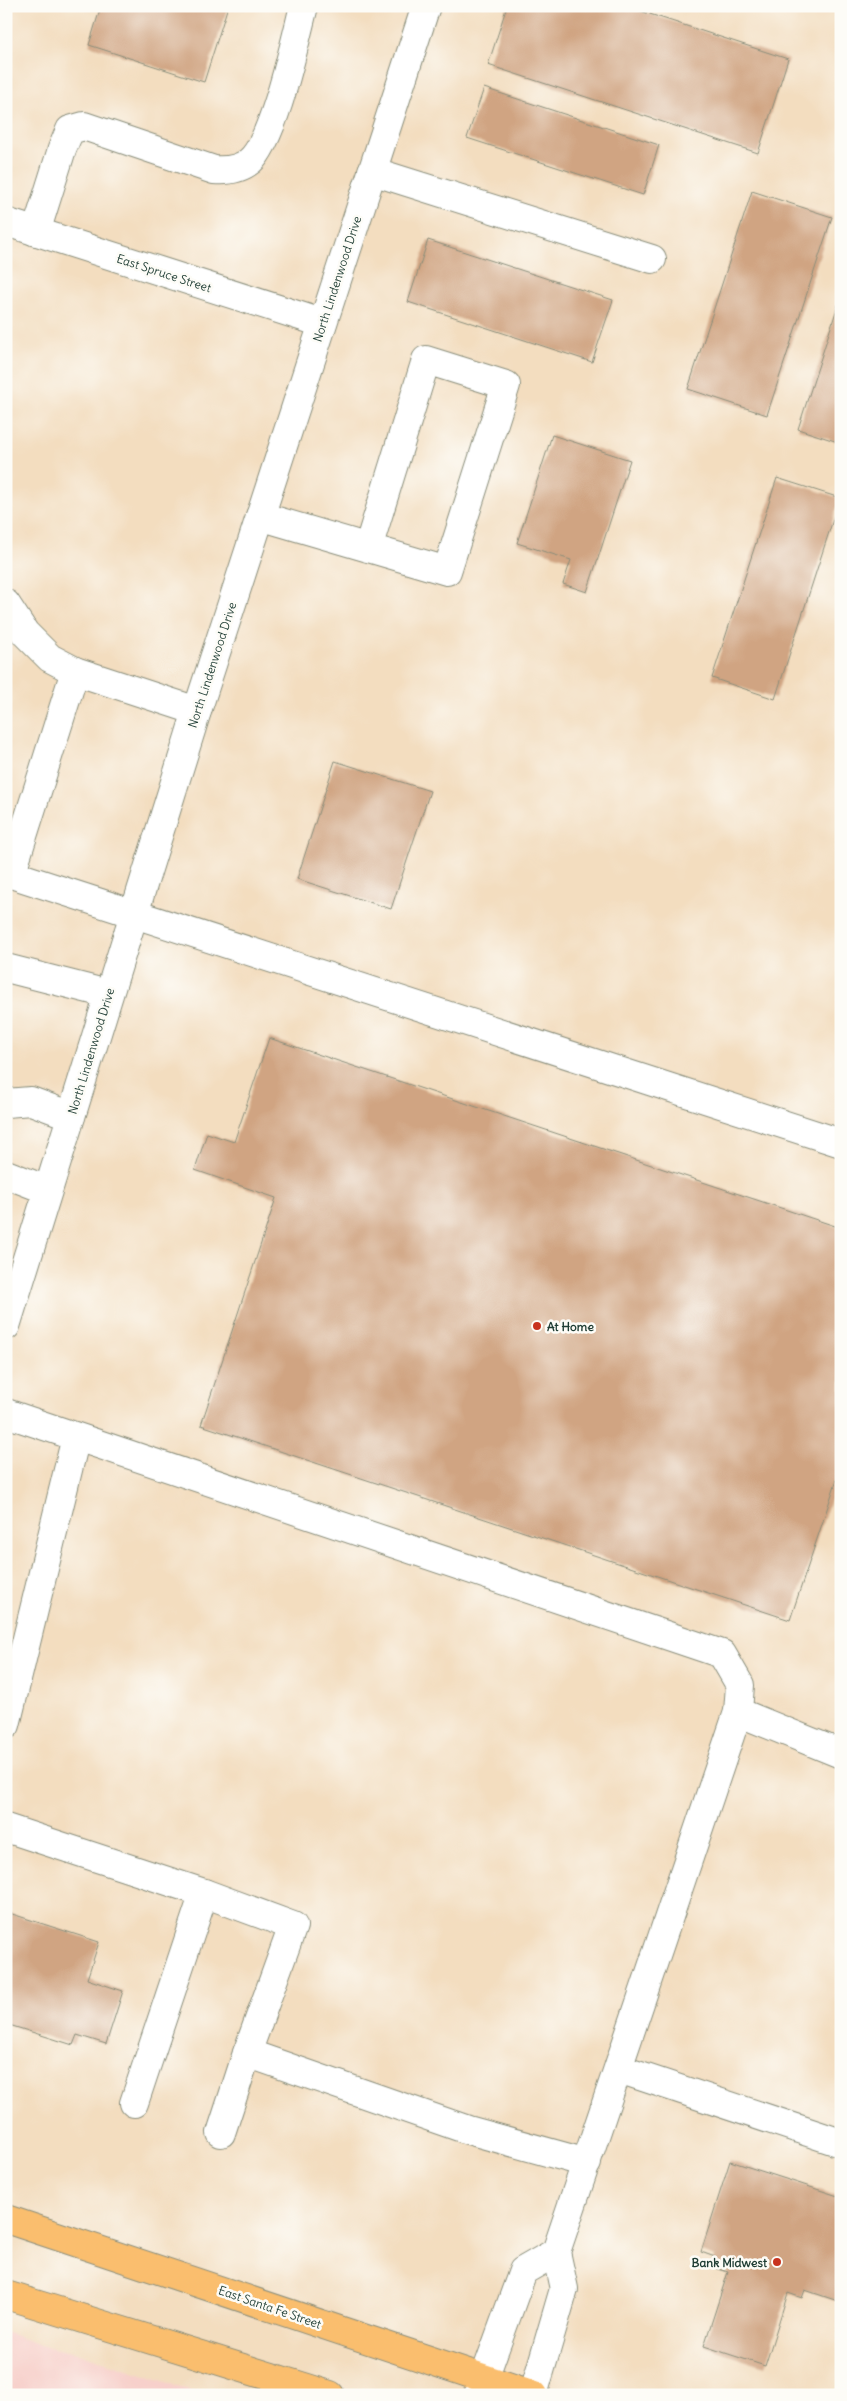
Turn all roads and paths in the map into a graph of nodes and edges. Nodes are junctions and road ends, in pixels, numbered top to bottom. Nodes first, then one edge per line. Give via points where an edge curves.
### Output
1 (304, 6) edge
2 (419, 8) edge
3 (372, 171) junction
4 (6, 222) edge
5 (36, 232) junction
6 (652, 259) dead end
7 (322, 323) junction
8 (260, 516) junction
9 (368, 548) junction
10 (6, 604) edge
11 (75, 671) junction
12 (198, 711) junction
13 (9, 873) edge
14 (133, 913) junction
15 (6, 968) edge
16 (108, 994) junction
17 (6, 1103) edge
18 (71, 1116) junction
19 (841, 1143) edge
20 (6, 1174) edge
21 (47, 1190) junction
22 (6, 1326) edge
23 (6, 1413) edge
24 (76, 1437) junction
25 (738, 1712) junction
26 (6, 1725) edge
27 (841, 1754) edge
28 (6, 1828) edge
29 (204, 1894) junction
30 (247, 2053) junction
31 (619, 2069) junction
32 (134, 2104) dead end
33 (222, 2132) dead end
34 (841, 2142) edge
35 (587, 2163) junction
36 (6, 2218) edge
37 (556, 2252) junction
38 (6, 2295) edge
39 (480, 2387) edge
40 (330, 2395) edge
41 (533, 2395) edge

1 - 5 street via 273,118 260,150 249,162 233,170 214,170 84,126 70,130
2 - 3 street, North Lindenwood Drive
3 - 6 street
3 - 7 street, North Lindenwood Drive
4 - 5 street, East Spruce Street
5 - 7 street, East Spruce Street
7 - 8 street, North Lindenwood Drive
8 - 9 street
8 - 12 street, North Lindenwood Drive
9 - 9 street via 447,571 506,385 426,360
10 - 11 street via 38,648
11 - 12 street
11 - 13 street
12 - 14 street, North Lindenwood Drive
13 - 14 street
14 - 16 street, North Lindenwood Drive
14 - 19 street
15 - 16 street
16 - 18 street, North Lindenwood Drive
17 - 18 street via 31,1101
18 - 21 street, North Lindenwood Drive
20 - 21 street
21 - 22 street, North Lindenwood Drive
23 - 24 street
24 - 25 street via 722,1654 740,1685
24 - 26 street
25 - 27 street
25 - 31 street
28 - 29 street
29 - 30 street via 293,1926
29 - 32 street
30 - 33 street
30 - 35 street via 468,2130
31 - 34 street
31 - 35 street
35 - 37 street
36 - 39 main road, East Santa Fe Street
37 - 39 street via 523,2271
37 - 41 street via 564,2289
38 - 40 main road
39 - 41 main road, East Santa Fe Street

